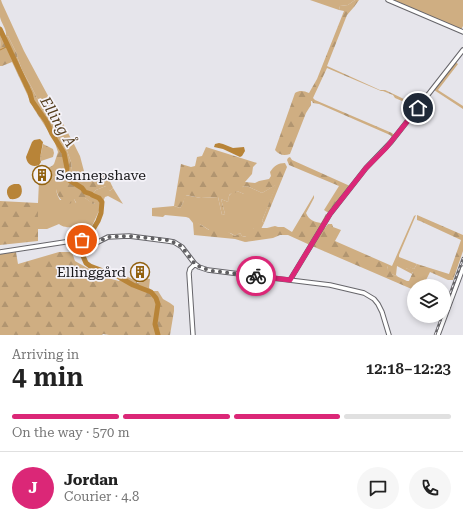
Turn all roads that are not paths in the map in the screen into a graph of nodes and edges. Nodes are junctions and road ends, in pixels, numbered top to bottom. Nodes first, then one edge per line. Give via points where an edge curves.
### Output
1 (388, 0) edge
2 (463, 32) edge
3 (463, 50) edge
4 (0, 252) edge
5 (195, 264) junction
6 (463, 268) edge
7 (290, 280) junction
8 (192, 335) edge
9 (389, 335) edge
10 (438, 335) edge

1 - 2 street
3 - 7 street via 391,142 366,168 330,214
4 - 5 street via 78,240 98,242 112,236 129,236 168,240 178,244
5 - 7 street via 213,271
5 - 8 street via 189,273
6 - 10 street
7 - 9 street via 338,286 367,294 380,308

